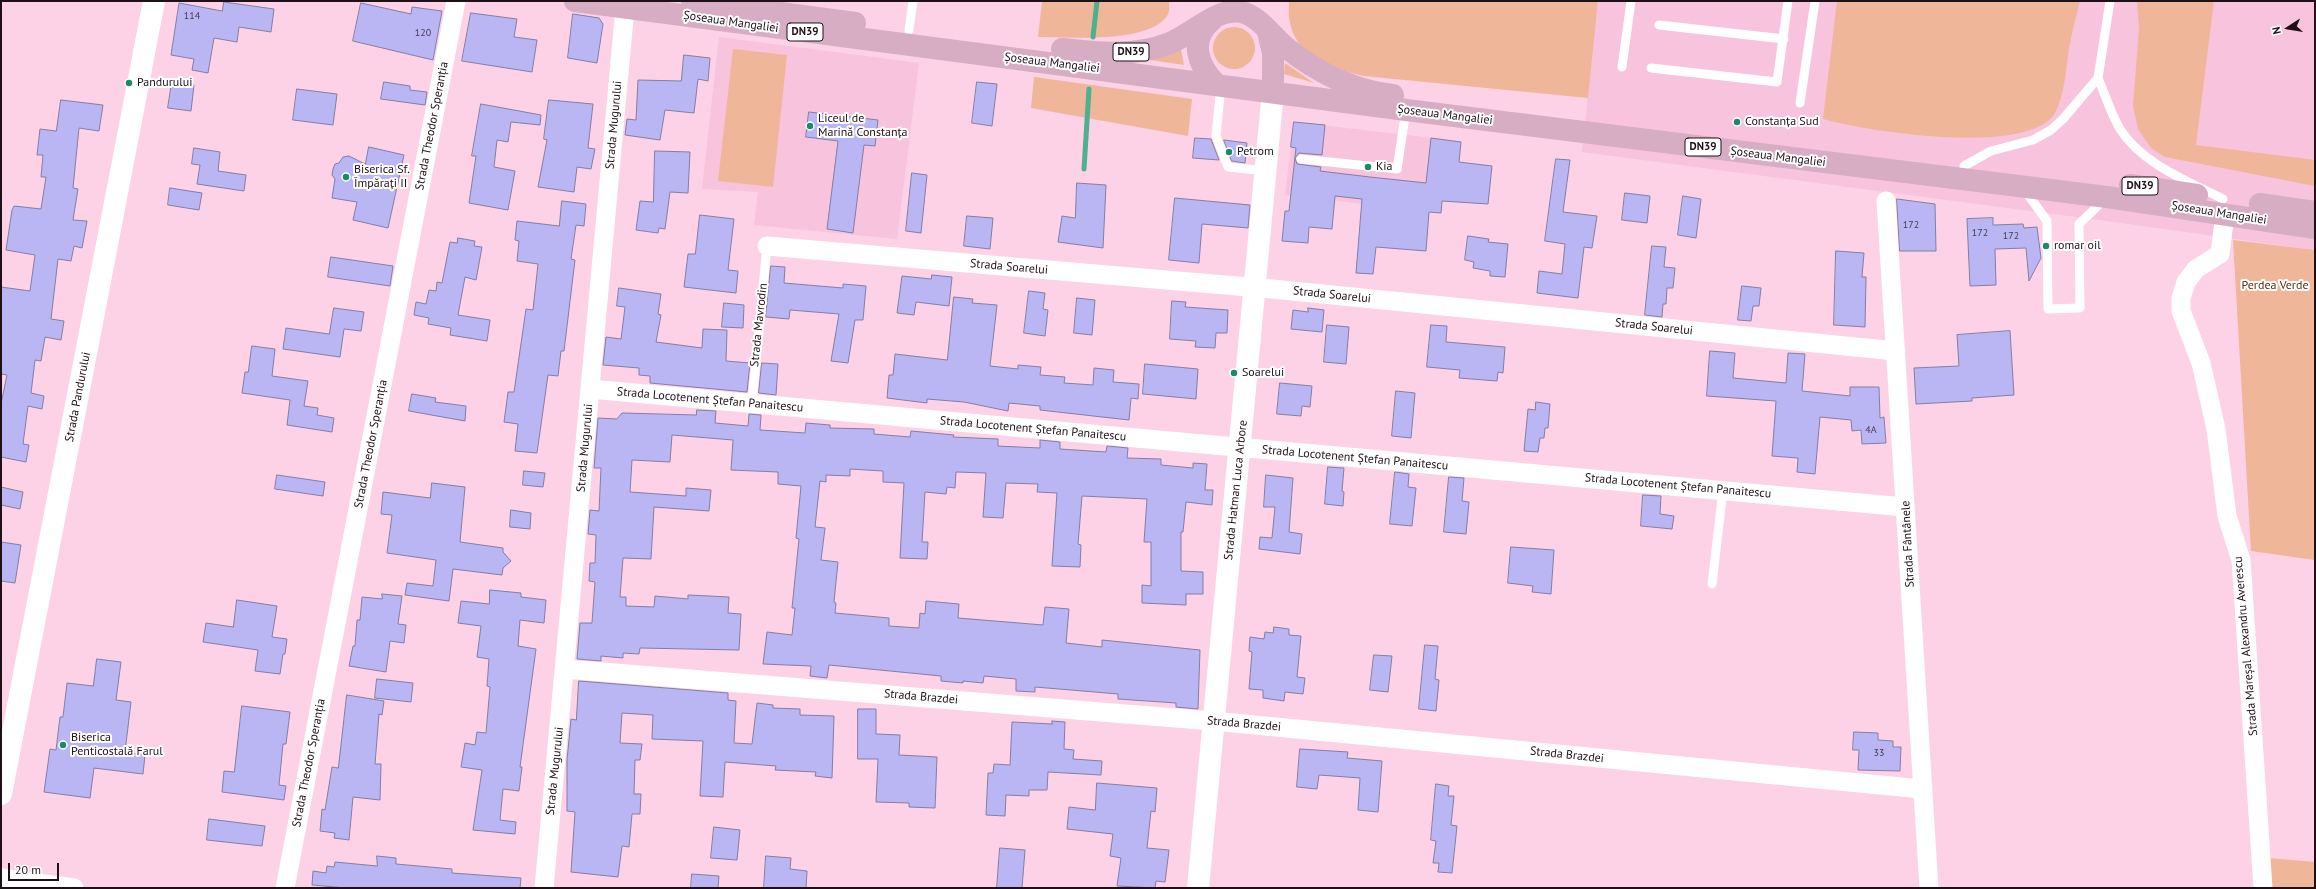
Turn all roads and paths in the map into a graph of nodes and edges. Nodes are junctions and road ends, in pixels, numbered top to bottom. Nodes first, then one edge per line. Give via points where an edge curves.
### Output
1 (154, 1) edge
2 (456, 1) edge
3 (575, 1) edge
4 (692, 1) edge
5 (913, 1) edge
6 (1631, 1) edge
7 (1788, 1) edge
8 (1813, 1) edge
9 (2110, 1) edge
10 (626, 8) junction
11 (1217, 16) junction
12 (1659, 25) dead end
13 (909, 30) junction
14 (1268, 32) junction
15 (1784, 39) junction
16 (1622, 67) dead end
17 (1651, 68) dead end
18 (2098, 78) junction
19 (1218, 85) junction
20 (1272, 91) junction
21 (1800, 103) dead end
22 (1406, 110) junction
23 (1302, 158) dead end
24 (1964, 166) junction
25 (1266, 171) junction
26 (2022, 187) junction
27 (2107, 197) junction
28 (1886, 201) dead end
29 (2224, 207) junction
30 (2315, 212) edge
31 (2315, 228) edge
32 (767, 246) joint
33 (1255, 288) junction
34 (1896, 351) junction
35 (590, 389) junction
36 (752, 403) junction
37 (1240, 447) junction
38 (1723, 490) junction
39 (1906, 507) junction
40 (1712, 584) dead end
41 (565, 669) junction
42 (1213, 721) junction
43 (1922, 789) junction
44 (1, 794) edge
45 (1, 878) edge
46 (74, 888) edge
47 (285, 888) edge
48 (544, 888) edge
49 (1198, 888) edge
50 (1929, 888) edge
51 (2263, 888) edge

1 - 44 street, Strada Pandurului
2 - 47 street, Strada Theodor Speranția
3 - 10 main road, Șoseaua Mangaliei / DN39
4 - 13 main road, Șoseaua Mangaliei / DN39
5 - 13 lane
6 - 16 lane
7 - 15 lane
8 - 21 lane
9 - 18 lane
10 - 19 main road, Șoseaua Mangaliei / DN39
10 - 35 street, Strada Mugurului
11 - 13 main road, Șoseaua Mangaliei / DN39 via 1170,43 1117,53 1037,47
11 - 14 main road, Șoseaua Mangaliei / DN39 via 1228,12 1251,15 1261,22
11 - 19 main road via 1206,25 1197,46 1202,68
12 - 15 lane
14 - 20 main road, DN39 via 1273,53
14 - 24 main road, Șoseaua Mangaliei / DN39 via 1316,68 1344,82 1380,93
15 - 17 lane via 1777,82
18 - 24 lane via 2051,130 2033,140 1990,151
18 - 29 lane via 2120,128 2132,144
19 - 20 main road, Șoseaua Mangaliei / DN39
19 - 25 lane via 1216,136 1228,167
20 - 22 main road, Șoseaua Mangaliei / DN39
20 - 25 street, Strada Hatman Luca Arbore
22 - 23 lane via 1397,169
22 - 26 main road, Șoseaua Mangaliei / DN39
24 - 29 main road, Șoseaua Mangaliei / DN39 via 2162,189
25 - 33 street, Strada Hatman Luca Arbore
26 - 27 main road, Șoseaua Mangaliei / DN39
26 - 27 lane via 2047,221 2048,309 2080,308 2079,224
27 - 29 main road, Șoseaua Mangaliei / DN39
28 - 34 street, Strada Fântânele
29 - 30 main road, Șoseaua Mangaliei / DN39
29 - 31 main road, Șoseaua Mangaliei / DN39
29 - 51 street, Strada Mareșal Alexandru Averescu via 2220,254 2196,269 2186,282 2181,298 2181,311 2201,363 2216,429 2227,516 2241,560
32 - 33 street, Strada Soarelui
32 - 36 lane, Strada Mavrodin
33 - 34 street, Strada Soarelui
33 - 37 street, Strada Hatman Luca Arbore
34 - 39 street, Strada Fântânele
35 - 36 street, Strada Locotenent Ștefan Panaitescu
35 - 41 street, Strada Mugurului
36 - 37 street, Strada Locotenent Ștefan Panaitescu
37 - 38 street, Strada Locotenent Ștefan Panaitescu
37 - 42 street, Strada Hatman Luca Arbore
38 - 39 street, Strada Locotenent Ștefan Panaitescu
38 - 40 lane
39 - 43 street, Strada Fântânele
41 - 42 street, Strada Brazdei
41 - 48 street, Strada Mugurului
42 - 43 street, Strada Brazdei
42 - 49 street, Strada Hatman Luca Arbore
43 - 50 street, Strada Fântânele
45 - 46 street

